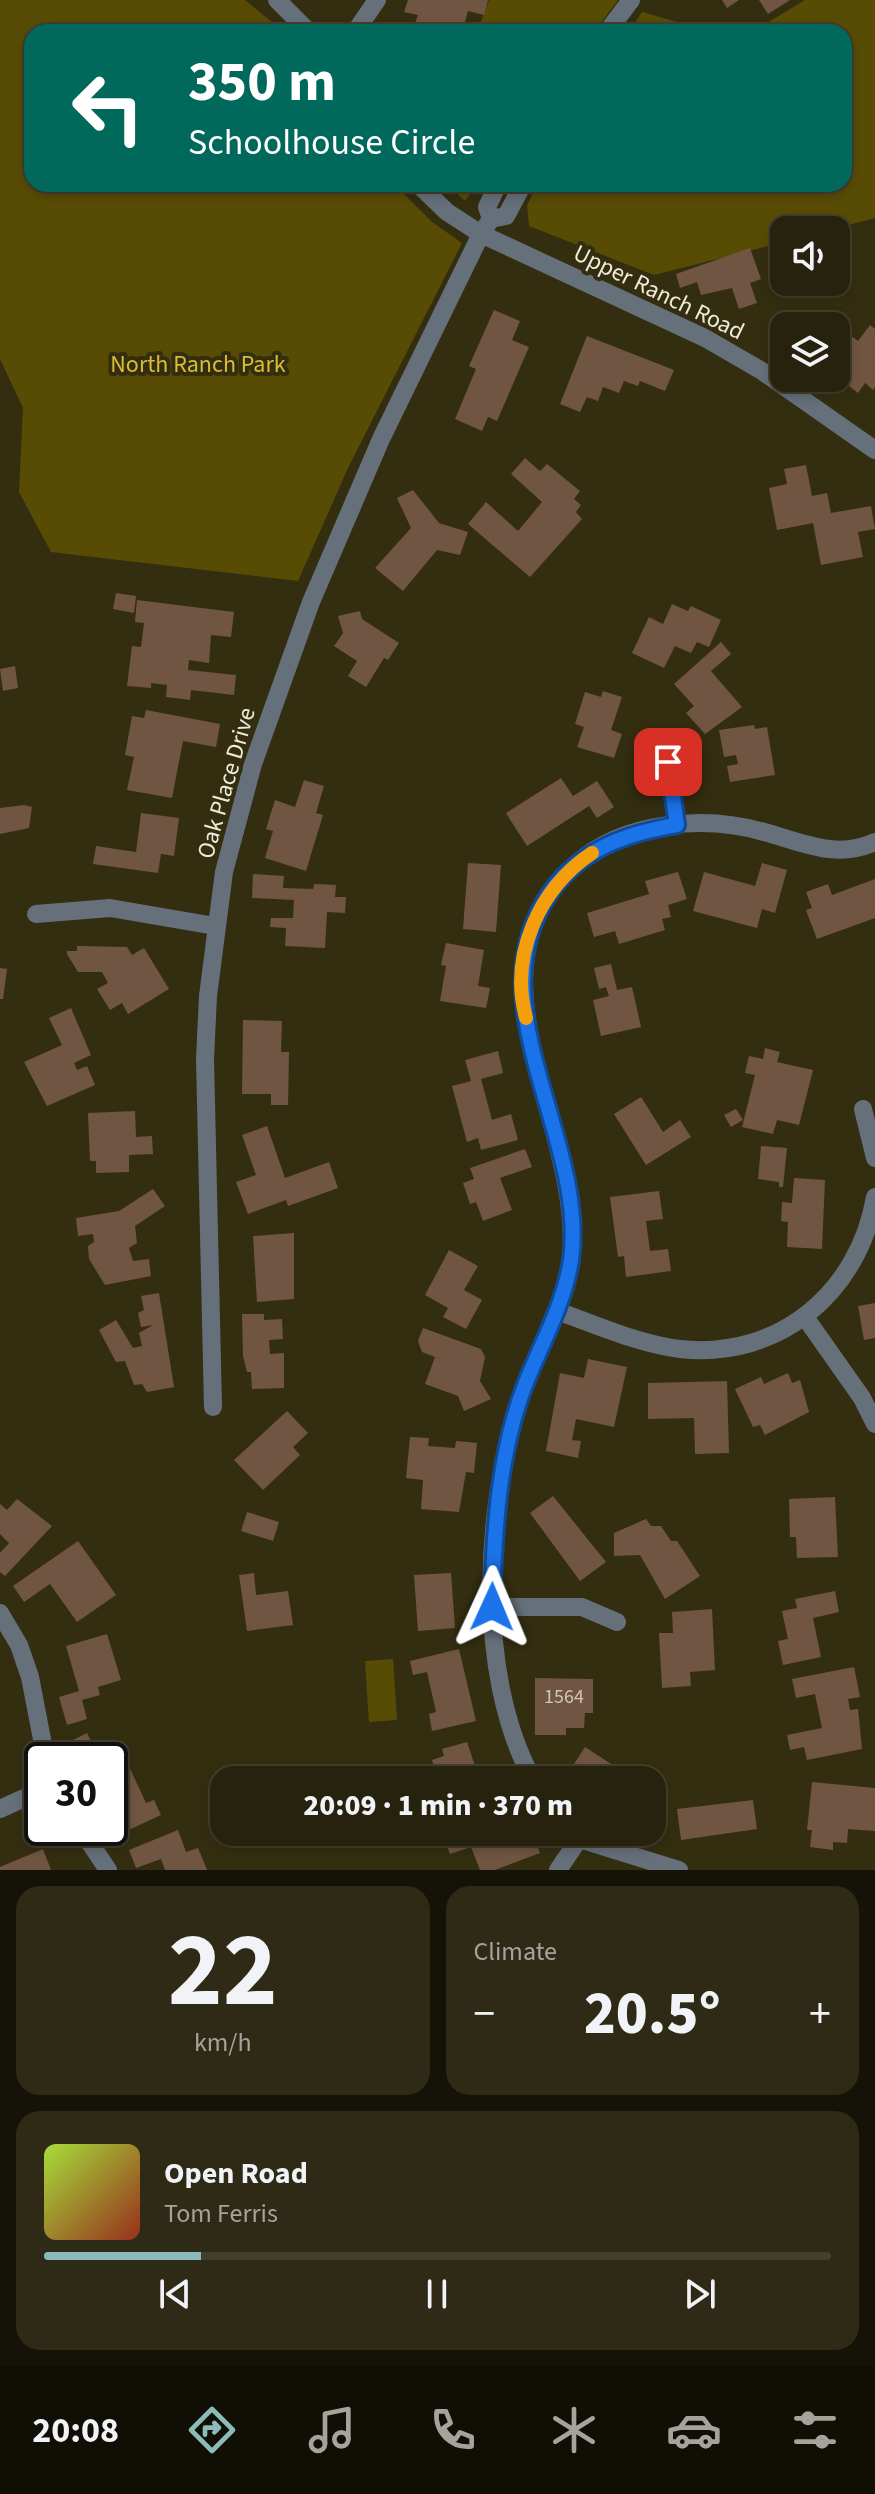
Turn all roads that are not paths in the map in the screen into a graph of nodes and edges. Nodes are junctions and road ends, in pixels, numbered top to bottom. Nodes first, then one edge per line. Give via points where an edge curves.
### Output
1 (277, 0) edge
2 (377, 0) edge
3 (631, 0) edge
4 (301, 24) edge
5 (360, 24) edge
6 (613, 24) edge
7 (426, 192) edge
8 (494, 192) edge
9 (519, 192) edge
10 (486, 226) junction
11 (875, 450) edge
12 (668, 762) dead end
13 (677, 825) junction
14 (875, 842) edge
15 (36, 914) dead end
16 (215, 926) junction
17 (863, 1109) dead end
18 (875, 1158) edge
19 (875, 1197) edge
20 (557, 1311) junction
21 (805, 1317) junction
22 (213, 1407) dead end
23 (875, 1424) edge
24 (492, 1607) junction
25 (0, 1613) edge
26 (617, 1622) dead end
27 (43, 1742) edge
28 (525, 1766) edge
29 (24, 1798) edge
30 (0, 1809) edge
31 (92, 1846) edge
32 (571, 1846) edge
33 (606, 1846) edge
34 (108, 1870) edge
35 (558, 1870) edge
36 (679, 1870) edge

1 - 4 street
2 - 5 street
3 - 6 street
7 - 10 street, Upper Ranch Road via 447,212
8 - 10 street, Oak Place Drive
9 - 10 street, Oak Place Drive via 506,216
10 - 11 street, Upper Ranch Road via 705,338
10 - 16 street, Oak Place Drive via 381,439 297,636 236,818
12 - 13 street
13 - 14 street via 734,825 828,850
13 - 20 street via 619,838 578,862 545,900 526,946 523,1008 572,1207 571,1258
15 - 16 street via 110,908
16 - 22 street, Oak Place Drive via 205,1059
17 - 18 street
19 - 21 street via 863,1245 848,1273
20 - 21 street via 651,1343 699,1351 756,1342
20 - 24 street via 524,1387 508,1443 494,1531
21 - 23 street
24 - 26 street via 582,1607
24 - 28 street via 507,1719
25 - 27 street via 30,1677
29 - 30 street
31 - 34 street
32 - 35 street
33 - 36 street

